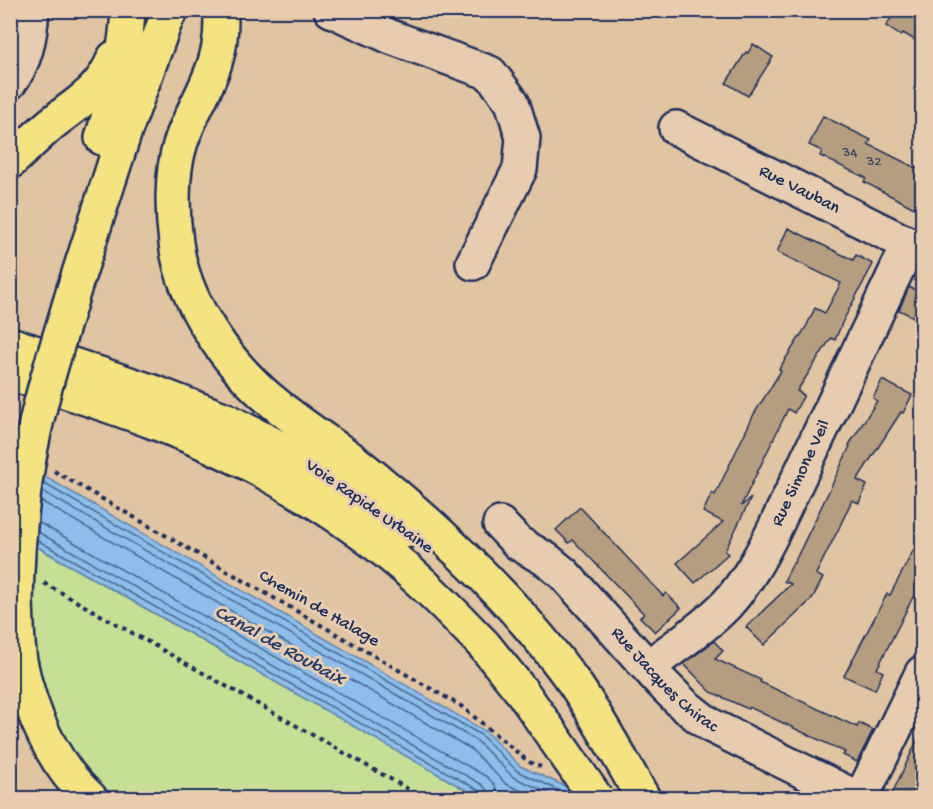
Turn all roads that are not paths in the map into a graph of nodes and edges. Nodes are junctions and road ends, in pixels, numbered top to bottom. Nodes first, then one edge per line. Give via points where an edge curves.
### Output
1 (32, 10) edge
2 (171, 10) edge
3 (221, 10) edge
4 (331, 10) edge
5 (128, 15) edge
6 (10, 82) edge
7 (676, 128) dead end
8 (10, 162) edge
9 (916, 248) edge
10 (473, 262) dead end
11 (66, 285) junction
12 (10, 344) edge
13 (10, 373) edge
14 (10, 451) edge
15 (500, 524) dead end
16 (382, 549) junction
17 (648, 667) junction
18 (922, 673) edge
19 (564, 685) junction
20 (10, 708) edge
21 (60, 798) edge
22 (90, 798) edge
23 (577, 798) edge
24 (596, 798) edge
25 (632, 798) edge
26 (643, 798) edge
27 (859, 798) edge

1 - 6 street via 25,54
2 - 11 highway
3 - 19 highway via 216,61 179,148 173,198 179,265 200,314 243,373 277,406 351,459 465,558 548,649
4 - 10 street via 490,73 512,102 523,138 520,168
5 - 8 highway via 113,61 92,94 51,124
5 - 11 highway via 121,62
7 - 9 street, Rue Vauban
9 - 17 street, Rue Simone Veil via 757,563 717,614
11 - 14 highway via 26,385
11 - 22 highway, bridge via 52,364 31,446 20,519 27,590 20,660 34,710 54,755
12 - 19 highway, Voie Rapide Urbaine via 226,420 301,459 433,552
13 - 16 highway, Voie Rapide Urbaine via 129,413 229,455 311,500
15 - 17 street, Rue Jacques Chirac via 518,543 564,574
16 - 23 highway via 454,626
16 - 24 highway, Voie Rapide Urbaine, bridge via 484,645 523,693
17 - 27 street, Rue Jacques Chirac via 702,720
18 - 27 street
19 - 25 highway, Voie Rapide Urbaine via 580,720
19 - 26 highway via 598,721
20 - 21 highway via 35,761

